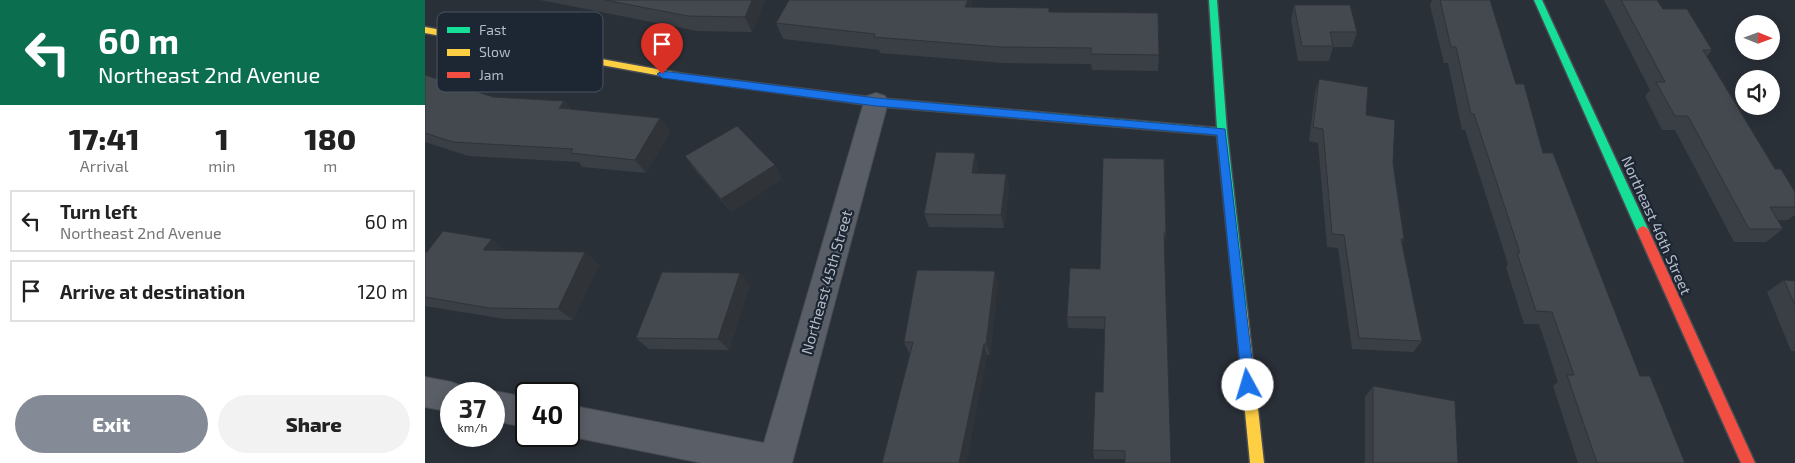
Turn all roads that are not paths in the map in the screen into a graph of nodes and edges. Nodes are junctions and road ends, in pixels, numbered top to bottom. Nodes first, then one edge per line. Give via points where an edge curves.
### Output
1 (1213, 0) edge
2 (1538, 0) edge
3 (603, 63) edge
4 (876, 102) junction
5 (1222, 132) junction
6 (425, 392) edge
7 (440, 395) edge
8 (580, 423) edge
9 (775, 462) edge
10 (1257, 463) edge
11 (1748, 463) edge

1 - 5 street
2 - 11 street, Northeast 46th Street
3 - 4 street via 662,74
4 - 5 street
4 - 9 street, Northeast 45th Street
5 - 10 street
6 - 7 street
8 - 9 street

